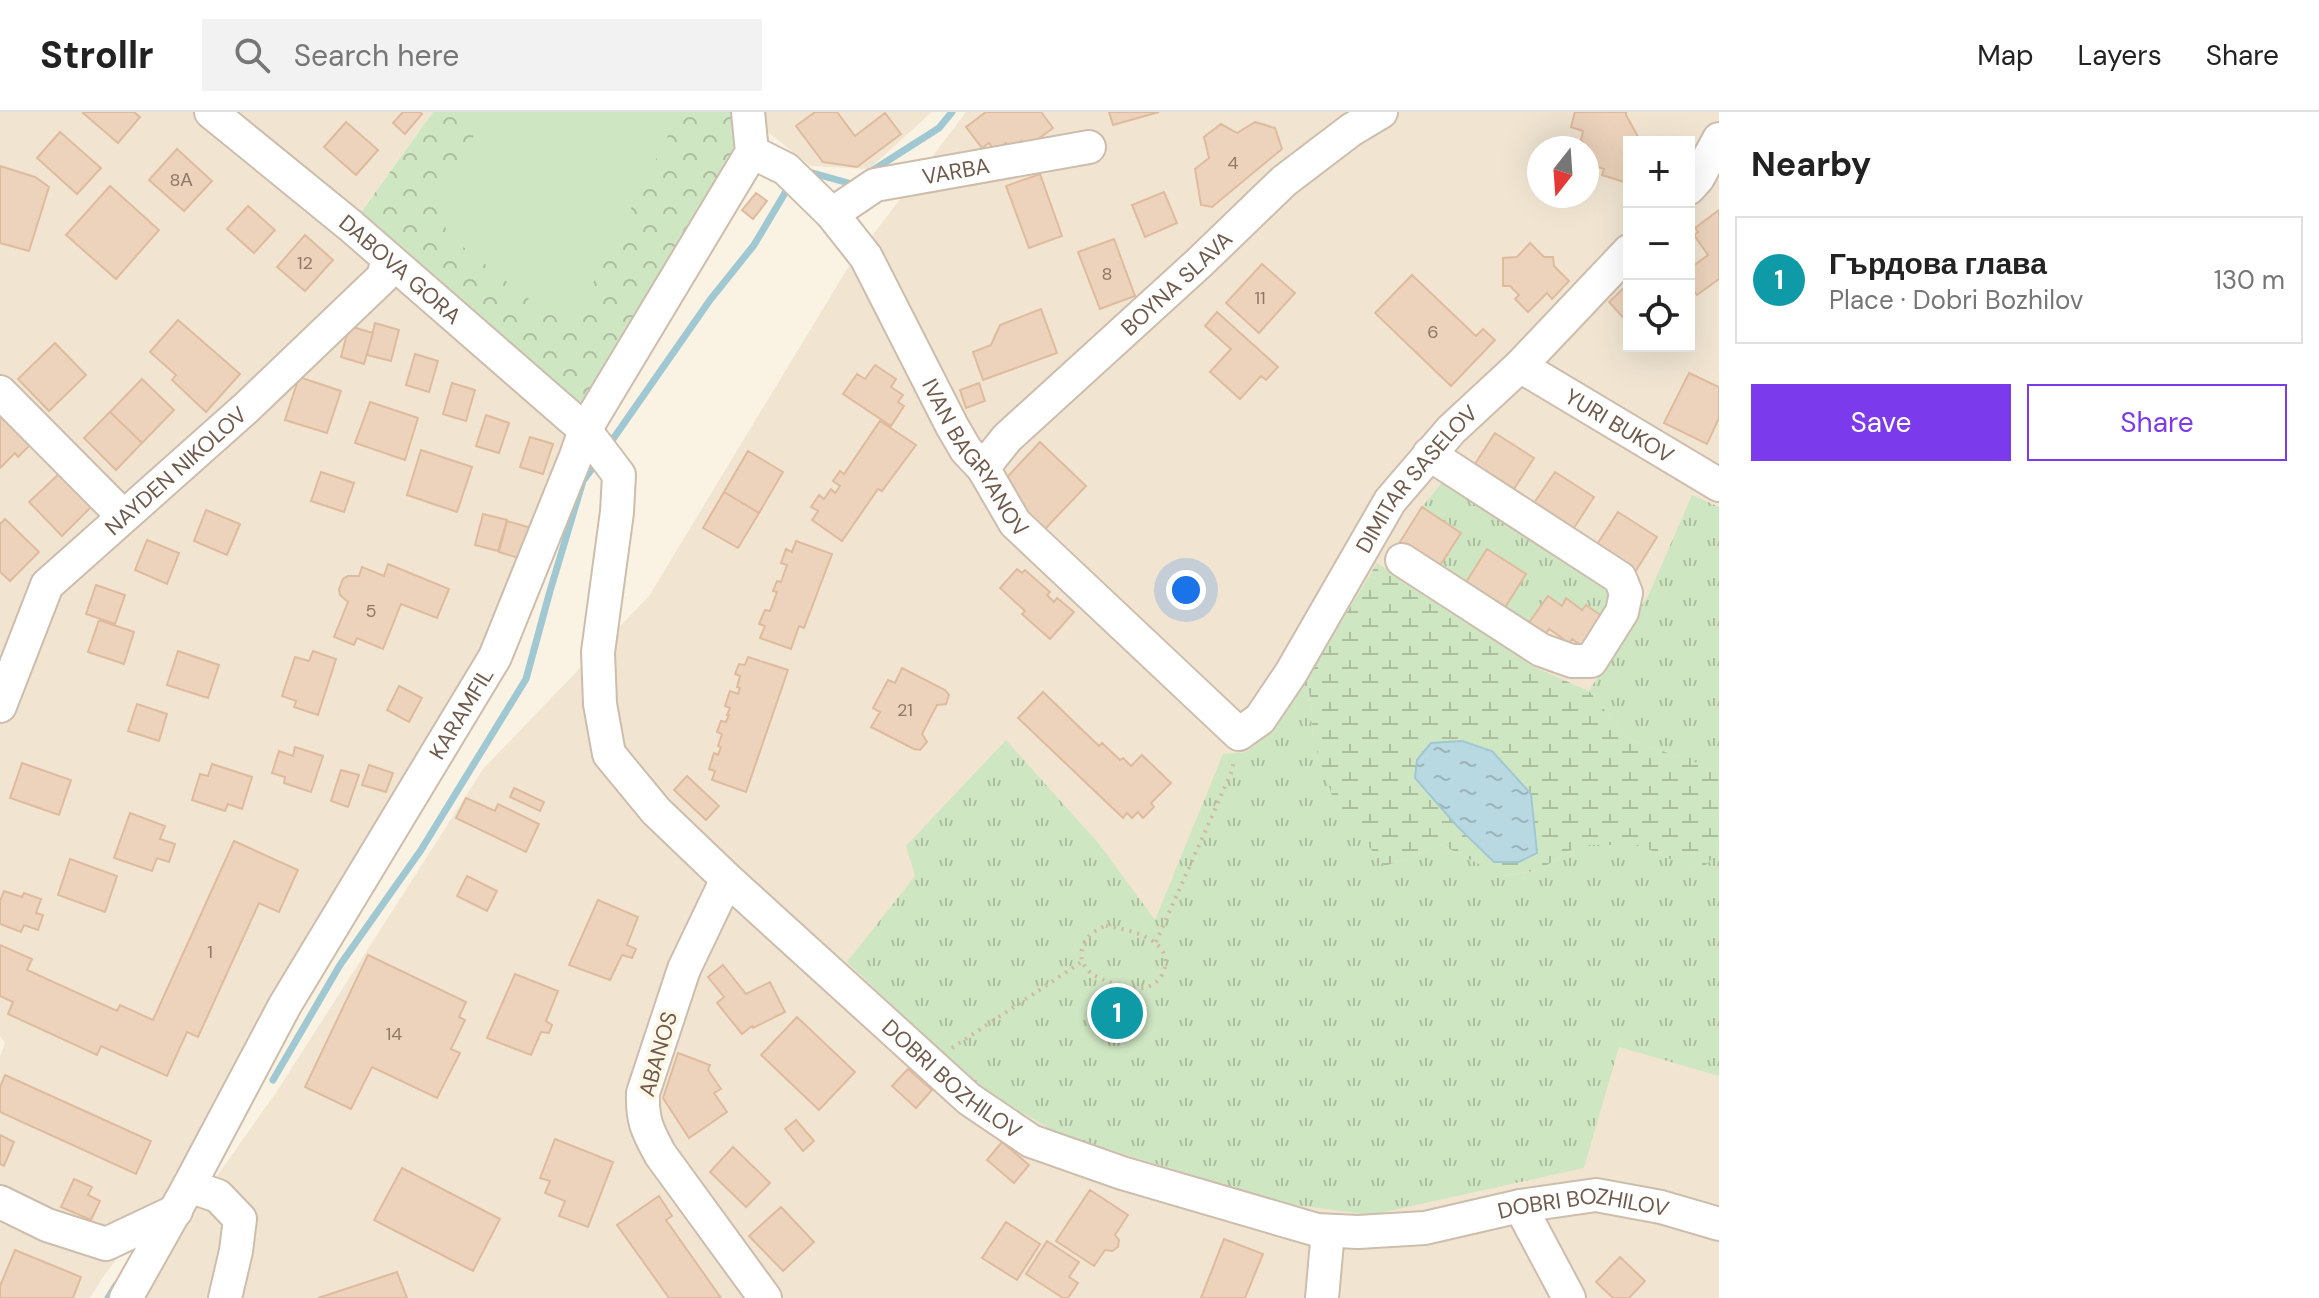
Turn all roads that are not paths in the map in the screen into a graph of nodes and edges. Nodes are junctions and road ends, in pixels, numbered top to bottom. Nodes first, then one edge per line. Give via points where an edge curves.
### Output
1 (211, 112) edge
2 (748, 112) edge
3 (1381, 112) edge
4 (1719, 139) edge
5 (1089, 147) dead end
6 (752, 152) junction
7 (1695, 181) edge
8 (821, 203) junction
9 (1623, 257) edge
10 (388, 259) junction
11 (1520, 366) junction
12 (0, 392) edge
13 (585, 430) junction
14 (1429, 454) junction
15 (983, 468) junction
16 (1719, 485) edge
17 (123, 516) junction
18 (1402, 560) dead end
19 (0, 706) edge
20 (1239, 734) joint
21 (727, 879) junction
22 (183, 1198) junction
23 (0, 1202) edge
24 (1520, 1206) junction
25 (1719, 1224) edge
26 (1328, 1231) junction
27 (106, 1244) junction
28 (146, 1262) junction
29 (126, 1298) edge
30 (225, 1298) edge
31 (765, 1298) edge
32 (1322, 1298) edge
33 (1569, 1298) edge

1 - 10 street, DABOVA GORA
2 - 6 street
3 - 15 street, BOYNA SLAVA via 1284,181 1007,438
4 - 7 street
5 - 8 street, VARBA via 875,185
6 - 8 street, IVAN BAGRYANOV via 786,169
6 - 13 street, KARAMFIL
8 - 15 street, IVAN BAGRYANOV via 866,257 952,426
9 - 11 street, DIMITAR SASELOV
10 - 13 street, DABOVA GORA
10 - 17 street, NAYDEN NIKOLOV via 383,277
11 - 14 street, DIMITAR SASELOV
11 - 16 street, YURI BUKOV
12 - 17 street
13 - 21 street, DOBRI BOZHILOV via 619,475 598,652 609,754 656,811
13 - 22 street, KARAMFIL via 495,657 285,1005
14 - 18 street via 1620,578 1626,593 1622,612 1591,661 1572,661 1541,650
14 - 20 street, DIMITAR SASELOV via 1390,501 1260,719
15 - 20 street, IVAN BAGRYANOV via 1015,523
17 - 19 street, NAYDEN NIKOLOV via 47,585
21 - 26 street, DOBRI BOZHILOV via 969,1099 1031,1141 1122,1173
21 - 31 street, ABANOS via 684,969 643,1093 642,1114 660,1154
22 - 27 street
22 - 28 street, KARAMFIL
22 - 30 street via 218,1196 240,1219
23 - 27 street via 47,1225
24 - 25 street, DOBRI BOZHILOV via 1596,1195
24 - 26 street, DOBRI BOZHILOV via 1425,1228
24 - 33 street
26 - 32 street
27 - 28 street
28 - 29 street, KARAMFIL

